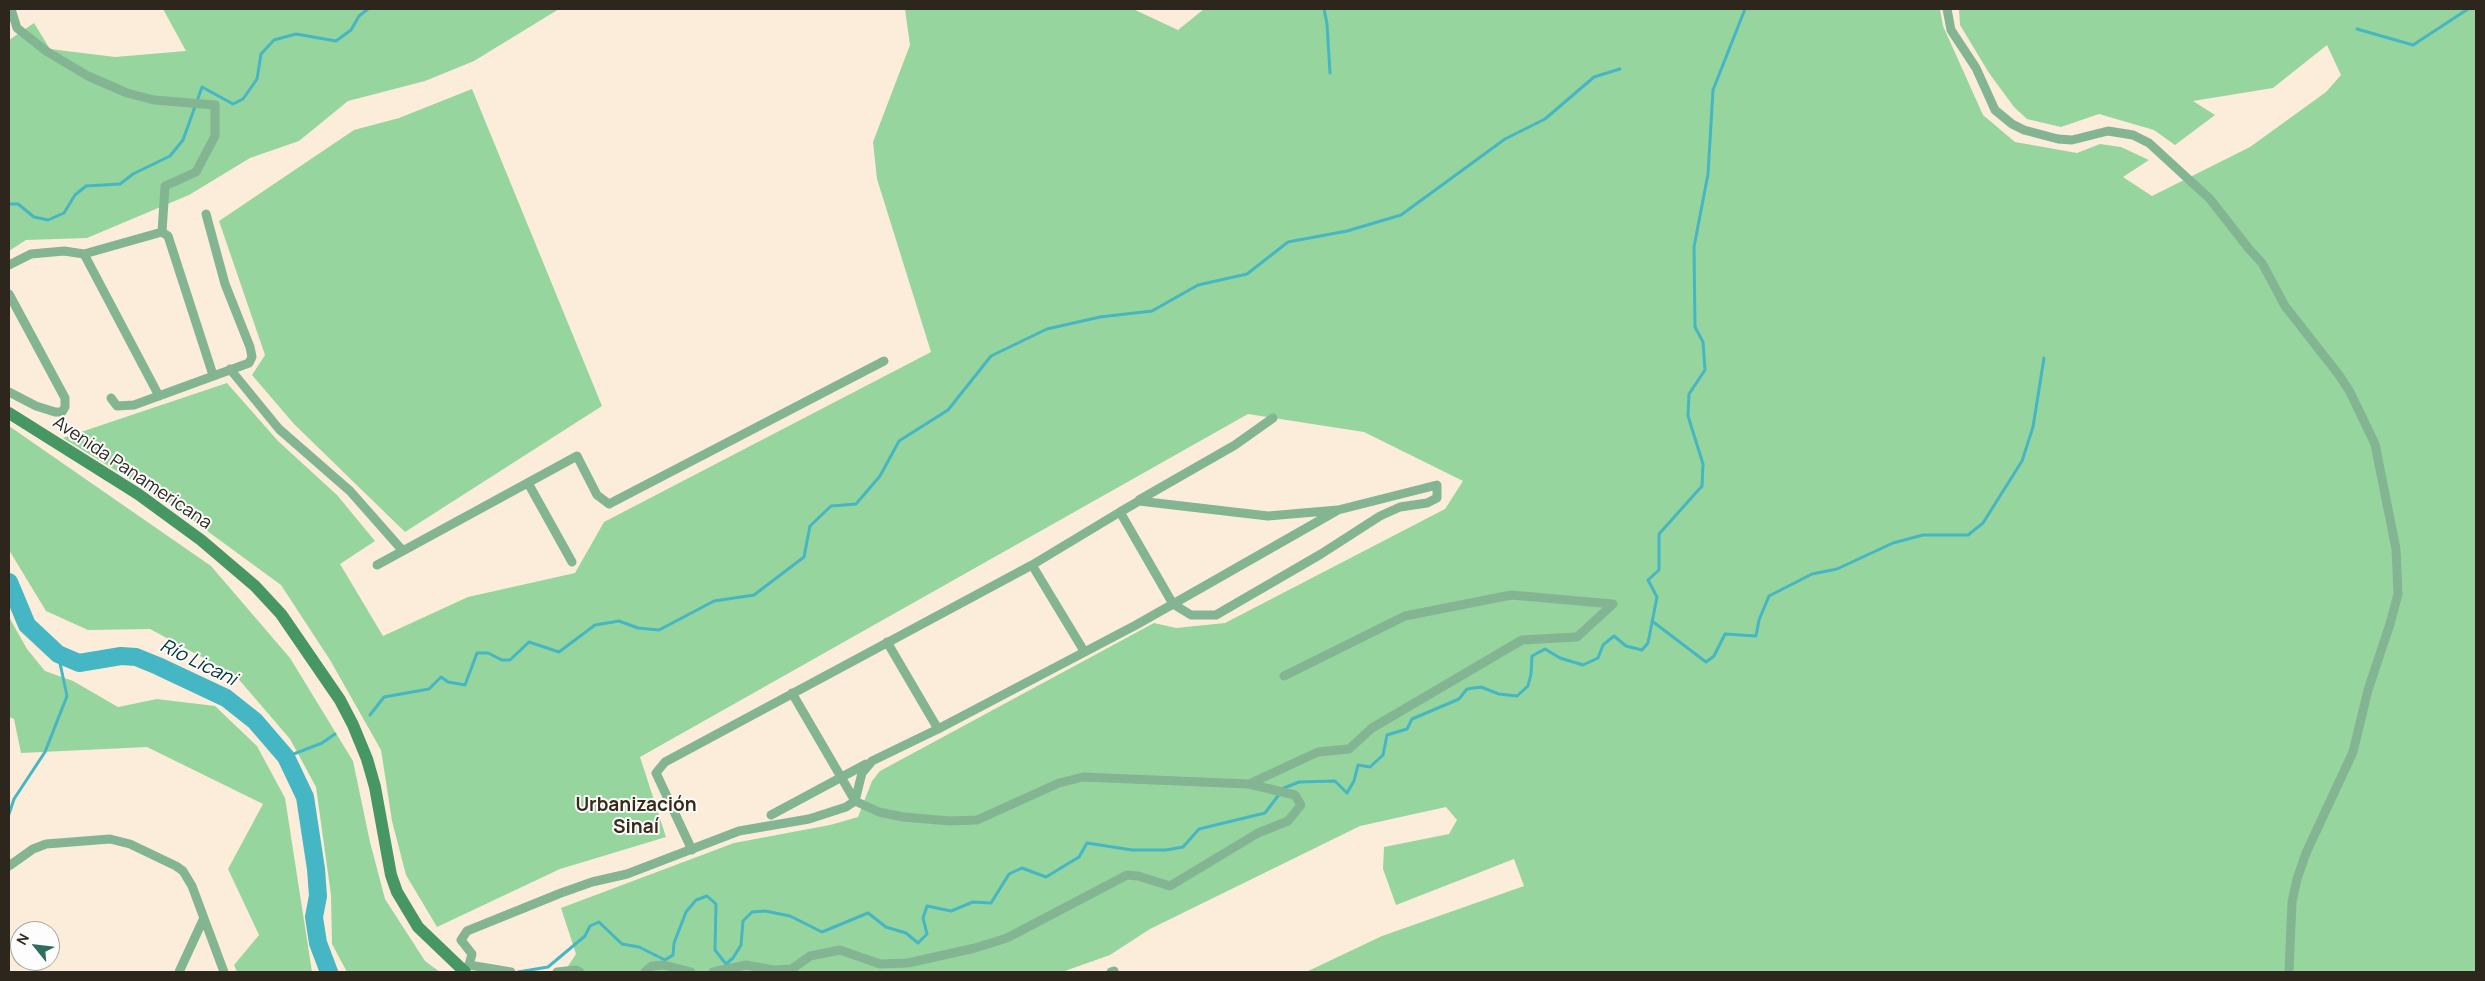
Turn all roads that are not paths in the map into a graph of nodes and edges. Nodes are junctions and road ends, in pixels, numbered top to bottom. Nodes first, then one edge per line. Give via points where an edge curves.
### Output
1 (11, 9) edge
2 (1948, 9) edge
3 (206, 214) dead end
4 (162, 232) junction
5 (84, 254) junction
6 (9, 265) edge
7 (9, 294) edge
8 (884, 361) dead end
9 (230, 369) junction
10 (213, 375) junction
11 (9, 392) edge
12 (159, 396) junction
13 (111, 398) dead end
14 (9, 413) edge
15 (1273, 418) dead end
16 (528, 483) junction
17 (1139, 500) junction
18 (1338, 510) junction
19 (1120, 512) junction
20 (404, 551) junction
21 (572, 562) dead end
22 (377, 565) dead end
23 (1032, 565) junction
24 (1174, 604) junction
25 (887, 642) junction
26 (1084, 651) junction
27 (1284, 676) dead end
28 (792, 693) junction
29 (938, 729) junction
30 (872, 761) junction
31 (842, 778) junction
32 (1249, 784) junction
33 (855, 801) junction
34 (772, 815) dead end
35 (692, 850) junction
36 (9, 866) edge
37 (204, 920) junction
38 (466, 969) edge
39 (179, 972) edge
40 (224, 972) edge
41 (511, 972) edge
42 (557, 972) edge
43 (580, 972) edge
44 (645, 972) edge
45 (691, 972) edge
46 (713, 972) edge
47 (2289, 972) edge

1 - 4 street via 17,28 46,51 88,76 127,93 154,100 215,105 216,136 196,172 164,186
2 - 47 street via 1951,30 1976,68 1996,110 2012,124 2058,139 2072,140 2108,131 2133,135 2149,143 2210,199 2262,263 2285,306 2339,375 2375,444 2396,549 2398,594 2368,690 2353,752 2306,852 2297,879 2292,902
3 - 9 street via 225,284 252,358
4 - 5 street
4 - 10 street via 168,236
5 - 6 street via 64,251 31,254
5 - 12 street
7 - 11 street via 65,398 65,407 62,412 55,412
8 - 16 street via 609,504 597,495 577,456
9 - 10 street
9 - 20 street via 279,429 350,491
10 - 12 street
12 - 13 street via 125,407 117,406
14 - 38 main road, Avenida Panamericana via 138,494 201,540 255,586 281,614 340,700 353,725 375,787 389,867 397,892 418,927
15 - 17 street via 1235,445
16 - 20 street
16 - 21 street
17 - 18 street via 1268,516
17 - 19 street
18 - 24 street
18 - 24 street via 1436,485 1437,498 1400,507 1380,516 1216,615 1191,615
19 - 23 street
19 - 24 street
20 - 22 street
23 - 25 street
23 - 26 street
24 - 26 street
25 - 28 street
25 - 29 street
26 - 29 street
27 - 32 street via 1405,616 1512,596 1612,604 1577,637 1522,640 1372,728 1349,749 1318,752
28 - 31 street
28 - 35 street via 659,766 656,773
29 - 30 street
30 - 31 street
30 - 33 street via 862,773
31 - 33 street
31 - 34 street
32 - 33 street via 1083,777 1059,782 977,820 950,821 879,812
32 - 46 street via 1295,795 1300,804 1288,821 1258,833 1170,886 1127,875 1008,938 908,963 880,964 840,950 810,956 792,969 773,970 746,965
33 - 35 street via 832,813 739,831
35 - 38 street via 627,874 584,885 467,931 461,940 472,954
36 - 37 street via 46,844 92,839 120,840 183,871
37 - 39 street
37 - 40 street
38 - 41 street
42 - 43 street
44 - 45 street via 652,966 664,965

